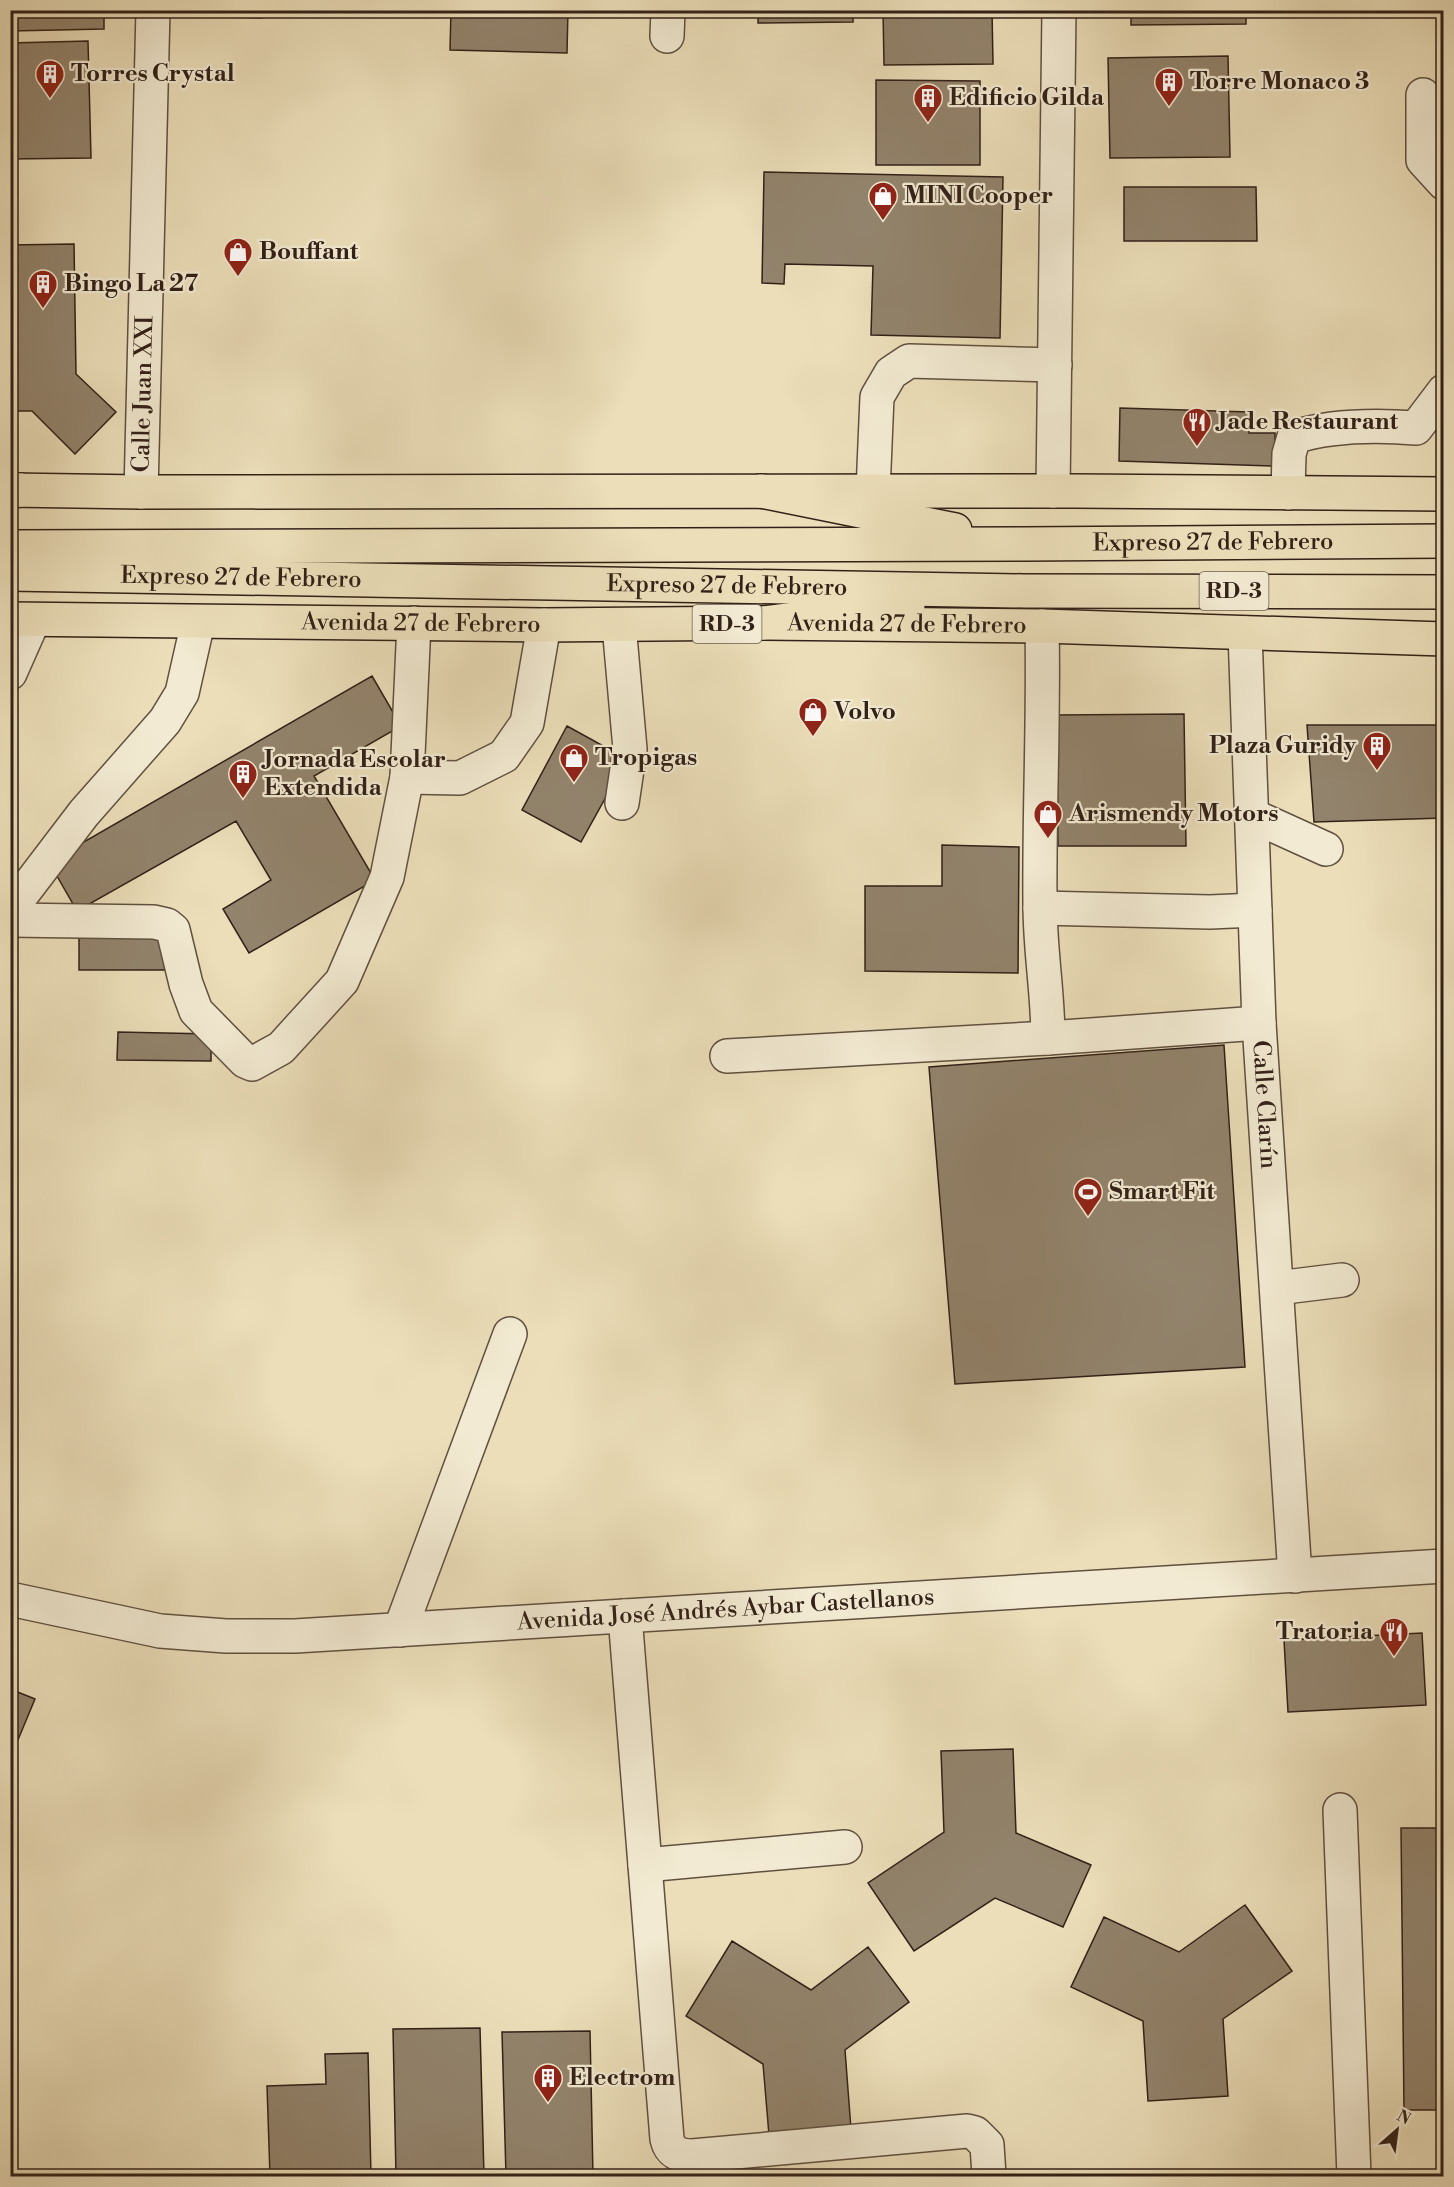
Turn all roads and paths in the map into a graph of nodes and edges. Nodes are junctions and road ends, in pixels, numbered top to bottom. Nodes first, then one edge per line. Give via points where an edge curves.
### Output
1 (153, 10) edge
2 (1059, 10) edge
3 (1423, 95) dead end
4 (1443, 183) edge
5 (1055, 365) junction
6 (1443, 391) edge
7 (14, 490) edge
8 (761, 491) junction
9 (873, 491) junction
10 (1053, 491) junction
11 (141, 492) junction
12 (1288, 493) junction
13 (1443, 494) edge
14 (1443, 541) edge
15 (1024, 544) junction
16 (10, 547) edge
17 (10, 574) edge
18 (1024, 591) junction
19 (1443, 592) edge
20 (22, 620) edge
21 (198, 622) junction
22 (414, 623) junction
23 (764, 623) junction
24 (544, 625) junction
25 (619, 625) junction
26 (1042, 626) junction
27 (1245, 633) junction
28 (1443, 639) edge
29 (10, 673) edge
30 (407, 777) junction
31 (622, 803) dead end
32 (1251, 815) junction
33 (1326, 849) dead end
34 (1040, 908) junction
35 (10, 910) edge
36 (1255, 910) junction
37 (10, 920) edge
38 (1259, 1023) junction
39 (1048, 1038) junction
40 (727, 1056) dead end
41 (1342, 1280) dead end
42 (1276, 1288) junction
43 (510, 1334) dead end
44 (1443, 1566) edge
45 (1295, 1576) junction
46 (10, 1599) edge
47 (625, 1616) junction
48 (400, 1630) junction
49 (1340, 1810) dead end
50 (845, 1847) dead end
51 (645, 1866) junction
52 (989, 2176) edge
53 (1354, 2176) edge

1 - 11 street, Calle Juan XXI
2 - 5 street
3 - 4 street via 1424,160
5 - 9 street via 909,361 891,373 877,397
5 - 10 street
6 - 12 street via 1416,428 1312,431 1294,437 1289,454
7 - 11 main road
8 - 9 main road
8 - 11 main road
8 - 15 main road
9 - 10 main road
10 - 12 main road
12 - 13 main road
14 - 15 main road, Expreso 27 de Febrero / RD-3
15 - 16 main road, Expreso 27 de Febrero / RD-3
17 - 18 main road, Expreso 27 de Febrero / RD-3
18 - 19 main road, Expreso 27 de Febrero / RD-3
18 - 23 main road
20 - 21 main road, Avenida 27 de Febrero / RD-3
20 - 29 street
21 - 22 main road, Avenida 27 de Febrero / RD-3
21 - 35 street via 182,693 165,721 84,813
22 - 24 main road, Avenida 27 de Febrero / RD-3
22 - 30 street
23 - 25 main road, Avenida 27 de Febrero / RD-3
23 - 26 main road, Avenida 27 de Febrero / RD-3
24 - 25 main road, Avenida 27 de Febrero / RD-3
24 - 30 street via 527,723 504,756 460,778
25 - 31 street via 630,748
26 - 27 main road, Avenida 27 de Febrero / RD-3
26 - 34 street
27 - 28 main road, Avenida 27 de Febrero / RD-3
27 - 32 street, Calle Clarín
30 - 37 street via 387,877 342,981 281,1048 252,1064 196,1011 174,930 167,925
32 - 33 street
32 - 36 street, Calle Clarín
34 - 36 street
34 - 39 street
36 - 38 street, Calle Clarín
38 - 39 street
38 - 42 street, Calle Clarín
39 - 40 street
41 - 42 street
42 - 45 street, Calle Clarín
43 - 48 street
44 - 45 street, Avenida José Andrés Aybar Castellanos
45 - 47 street, Avenida José Andrés Aybar Castellanos
46 - 48 street, Avenida José Andrés Aybar Castellanos via 171,1632 284,1636
47 - 48 street, Avenida José Andrés Aybar Castellanos
47 - 51 street
49 - 53 street
50 - 51 street
51 - 52 street via 667,2139 673,2151 692,2156 959,2130 975,2133 987,2145

